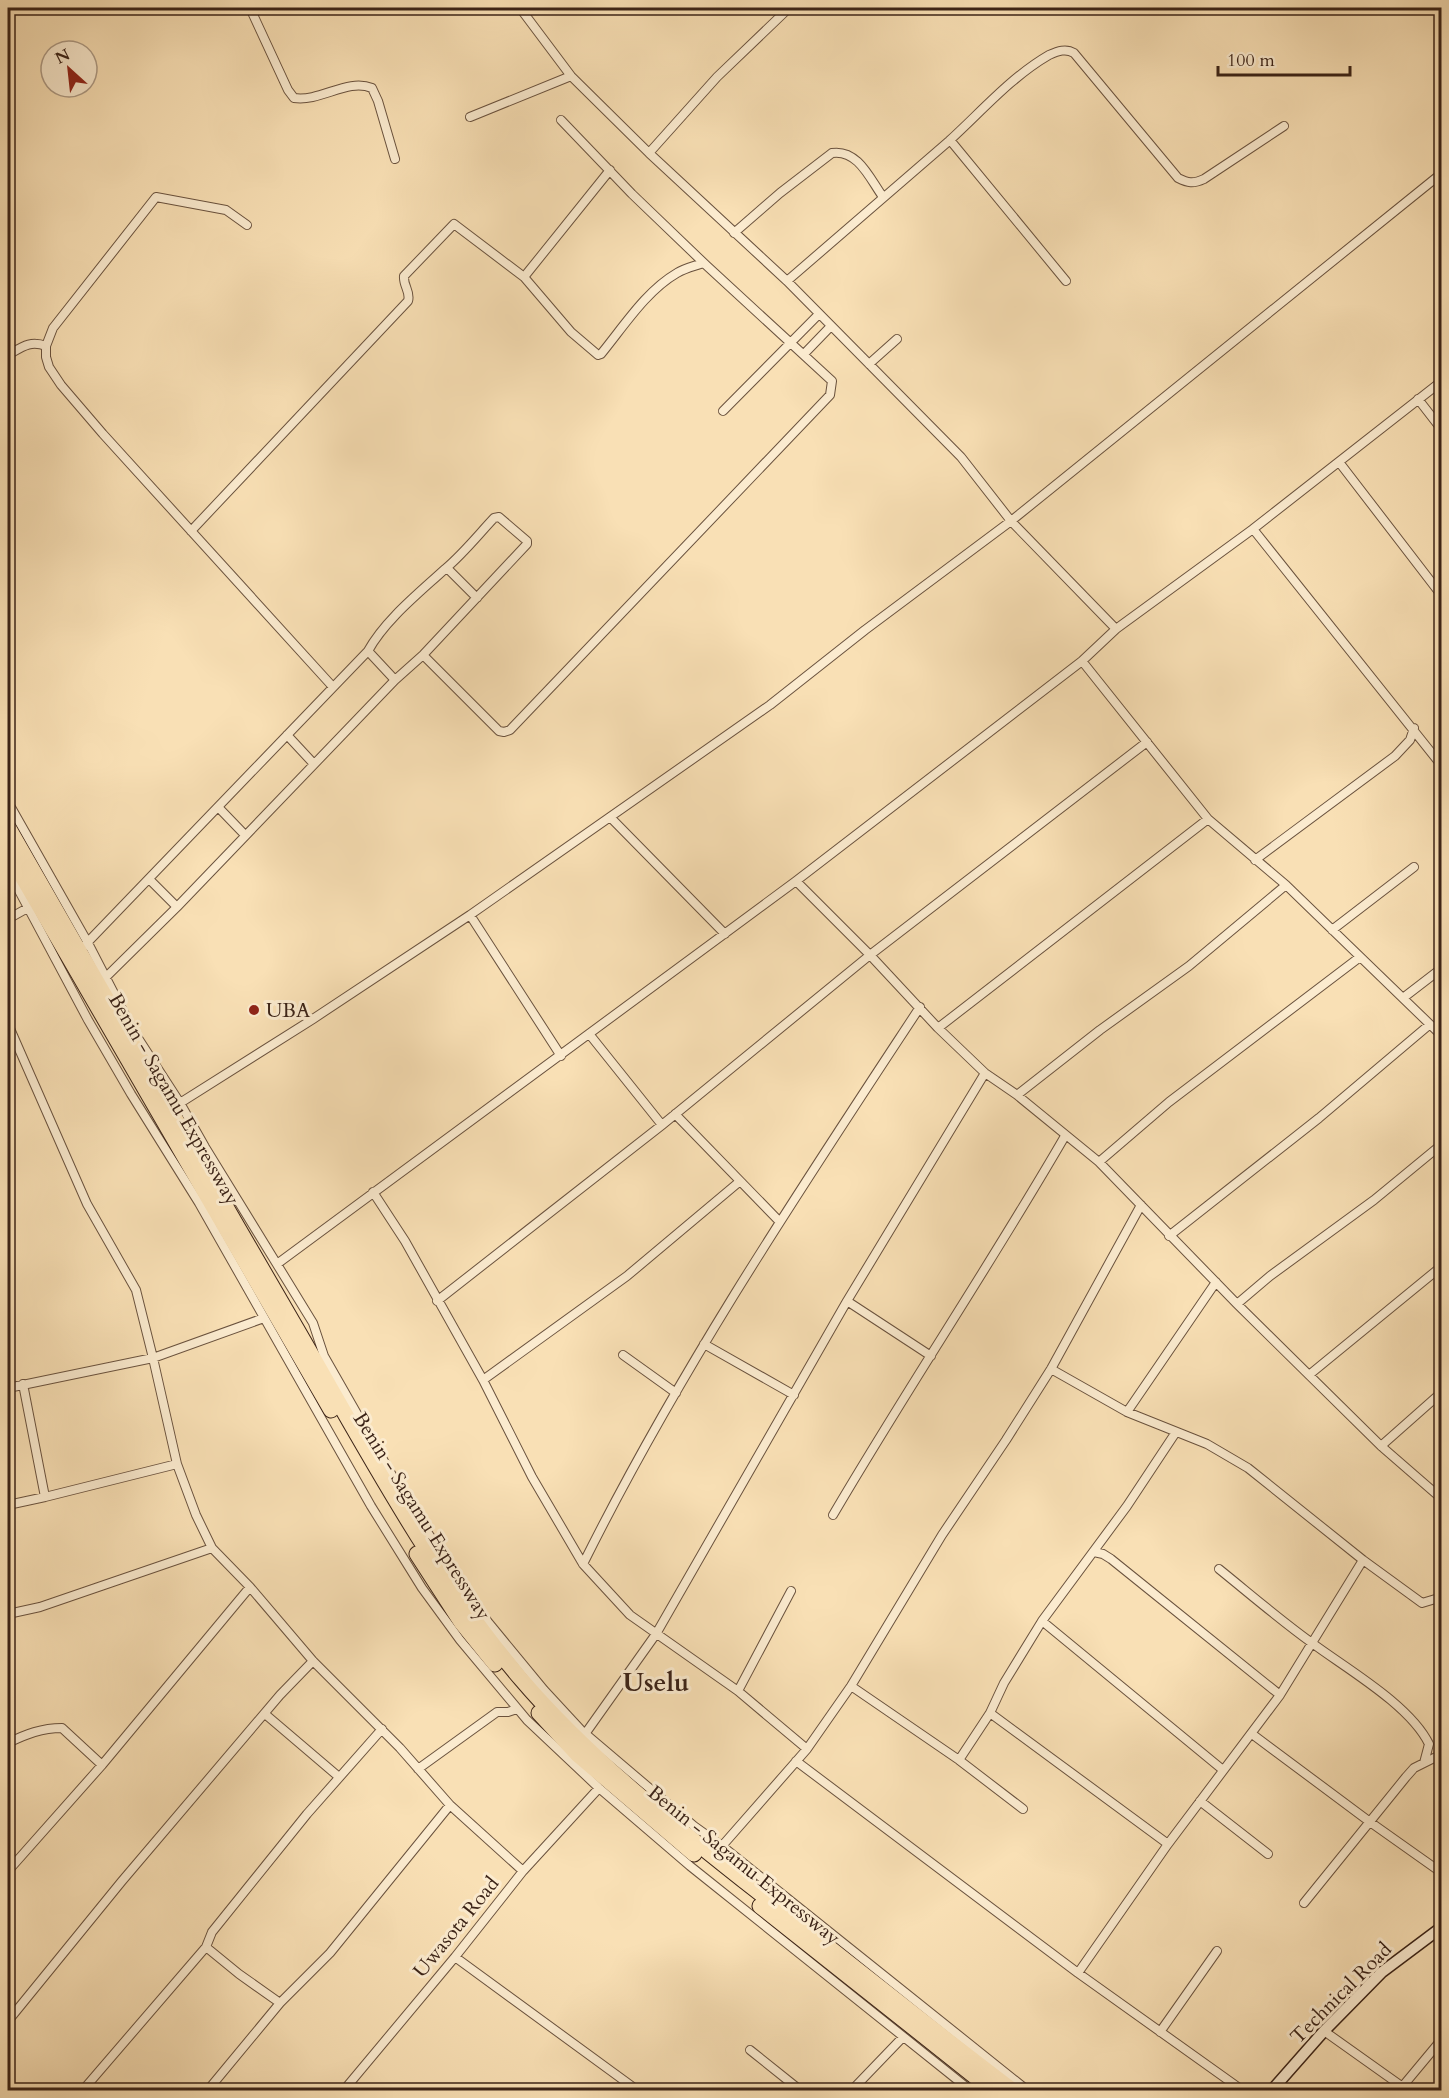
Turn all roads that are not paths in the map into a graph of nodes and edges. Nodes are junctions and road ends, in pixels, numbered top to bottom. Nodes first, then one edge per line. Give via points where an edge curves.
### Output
1 (250, 8) edge
2 (520, 8) edge
3 (789, 8) edge
4 (571, 76) junction
5 (470, 117) dead end
6 (561, 120) dead end
7 (1284, 126) dead end
8 (950, 140) junction
9 (649, 153) junction
10 (395, 159) dead end
11 (610, 170) junction
12 (1442, 172) edge
13 (883, 197) junction
14 (247, 225) dead end
15 (734, 233) junction
16 (703, 263) junction
17 (524, 277) junction
18 (1066, 280) dead end
19 (787, 281) junction
20 (819, 314) junction
21 (831, 326) junction
22 (897, 339) dead end
23 (791, 342) junction
24 (46, 346) junction
25 (804, 354) junction
26 (8, 355) edge
27 (869, 364) junction
28 (1442, 381) edge
29 (1418, 399) junction
30 (723, 411) dead end
31 (1442, 430) edge
32 (1339, 462) junction
33 (1011, 521) junction
34 (1253, 529) junction
35 (191, 531) junction
36 (447, 568) junction
37 (1442, 596) edge
38 (477, 598) junction
39 (1116, 629) junction
40 (368, 651) junction
41 (423, 655) junction
42 (1082, 661) junction
43 (395, 680) junction
44 (333, 687) junction
45 (1416, 732) junction
46 (287, 735) junction
47 (1147, 742) junction
48 (314, 763) junction
49 (1442, 766) edge
50 (8, 802) edge
51 (218, 807) junction
52 (610, 817) junction
53 (1208, 819) junction
54 (8, 827) edge
55 (245, 834) junction
56 (8, 852) edge
57 (1255, 860) junction
58 (1414, 867) dead end
59 (8, 870) edge
60 (149, 879) junction
61 (796, 881) junction
62 (1286, 885) junction
63 (33, 905) junction
64 (177, 907) junction
65 (470, 915) junction
66 (8, 919) edge
67 (1332, 930) junction
68 (725, 934) junction
69 (84, 947) junction
70 (870, 955) junction
71 (1360, 957) junction
72 (1442, 969) edge
73 (102, 981) junction
74 (1402, 998) junction
75 (920, 1007) junction
76 (8, 1024) edge
77 (1429, 1025) junction
78 (938, 1028) junction
79 (590, 1035) junction
80 (1442, 1036) edge
81 (561, 1056) junction
82 (985, 1073) junction
83 (1017, 1095) junction
84 (180, 1103) junction
85 (675, 1114) junction
86 (662, 1125) junction
87 (1065, 1136) junction
88 (1442, 1144) edge
89 (1099, 1162) junction
90 (739, 1182) junction
91 (373, 1192) junction
92 (1141, 1205) junction
93 (779, 1221) junction
94 (1169, 1236) junction
95 (277, 1264) junction
96 (1442, 1266) edge
97 (1216, 1282) junction
98 (437, 1300) junction
99 (848, 1301) junction
100 (1237, 1304) junction
101 (264, 1318) junction
102 (704, 1344) junction
103 (623, 1355) dead end
104 (931, 1356) junction
105 (153, 1358) junction
106 (1051, 1369) junction
107 (1309, 1375) junction
108 (483, 1380) junction
109 (23, 1384) junction
110 (8, 1388) edge
111 (1442, 1392) edge
112 (676, 1393) junction
113 (794, 1395) junction
114 (1127, 1412) junction
115 (326, 1414) junction
116 (1176, 1432) junction
117 (1382, 1446) junction
118 (177, 1464) junction
119 (45, 1497) junction
120 (1442, 1499) edge
121 (8, 1505) edge
122 (833, 1515) dead end
123 (212, 1548) junction
124 (1094, 1552) junction
125 (1363, 1560) junction
126 (583, 1564) junction
127 (1219, 1569) dead end
128 (250, 1587) junction
129 (791, 1591) dead end
130 (1442, 1597) edge
131 (8, 1614) edge
132 (1042, 1621) junction
133 (656, 1634) junction
134 (1312, 1643) junction
135 (313, 1661) junction
136 (851, 1686) junction
137 (738, 1691) junction
138 (1280, 1695) junction
139 (517, 1709) junction
140 (990, 1713) junction
141 (265, 1714) junction
142 (382, 1729) junction
143 (585, 1734) junction
144 (1252, 1734) junction
145 (8, 1743) edge
146 (807, 1749) junction
147 (1442, 1754) edge
148 (958, 1760) junction
149 (796, 1761) junction
150 (1424, 1763) junction
151 (102, 1765) junction
152 (418, 1769) junction
153 (1223, 1770) junction
154 (339, 1778) junction
155 (599, 1788) junction
156 (1200, 1801) junction
157 (450, 1805) junction
158 (1023, 1809) dead end
159 (1370, 1822) junction
160 (1168, 1844) junction
161 (722, 1846) junction
162 (1268, 1854) dead end
163 (8, 1871) edge
164 (523, 1871) junction
165 (1442, 1873) edge
166 (1304, 1903) dead end
167 (1442, 1927) edge
168 (206, 1947) junction
169 (1217, 1951) dead end
170 (455, 1956) junction
171 (1078, 1972) junction
172 (280, 2003) junction
173 (8, 2021) edge
174 (1324, 2031) junction
175 (1160, 2032) junction
176 (903, 2037) junction
177 (1442, 2039) edge
178 (966, 2049) junction
179 (750, 2050) dead end
180 (1405, 2089) edge
181 (82, 2091) edge
182 (208, 2091) edge
183 (344, 2091) edge
184 (637, 2091) edge
185 (800, 2091) edge
186 (852, 2091) edge
187 (970, 2091) edge
188 (992, 2091) edge
189 (1012, 2091) edge
190 (1027, 2091) edge
191 (1242, 2091) edge
192 (1272, 2091) edge

1 - 10 street via 294,98 305,99 361,84 372,88
2 - 4 street
3 - 9 street via 717,77
4 - 5 street
4 - 9 street
6 - 11 street
7 - 8 street via 1204,179 1186,182 1178,178 1096,77 1069,50 1052,54 1020,75
8 - 13 street
8 - 18 street
9 - 15 street
11 - 16 street
11 - 17 street
12 - 33 street
13 - 15 street via 855,158 841,151 832,153
13 - 19 street
14 - 24 street via 225,210 156,197 53,328
15 - 19 street
16 - 17 street via 679,271 659,285 598,355 571,332
16 - 23 street
17 - 35 street via 454,224 404,276 408,301
19 - 20 street
20 - 21 street
20 - 23 street
21 - 25 street
21 - 27 street
22 - 27 street
23 - 25 street
23 - 30 street
24 - 26 street via 30,343
24 - 35 street via 49,367 61,385
25 - 41 street via 832,381 830,395 510,730 499,732
27 - 33 street via 962,457
28 - 29 street
29 - 31 street
29 - 32 street
32 - 34 street
32 - 37 street
33 - 39 street
33 - 52 street via 770,705
34 - 39 street
34 - 45 street
35 - 44 street
36 - 38 street
36 - 38 street via 494,518 499,517 527,541
36 - 40 street via 405,607
38 - 41 street
39 - 42 street
40 - 43 street
40 - 44 street
41 - 43 street
42 - 47 street
42 - 61 street
43 - 48 street
44 - 46 street
45 - 49 street
45 - 57 street via 1395,756
46 - 48 street
46 - 51 street
47 - 53 street
47 - 70 street
48 - 55 street
50 - 69 street
51 - 55 street
51 - 60 street
52 - 65 street
52 - 68 street
53 - 57 street
53 - 78 street
54 - 69 highway
55 - 64 street
56 - 63 highway, Benin - Sagamu Expressway
57 - 62 street
58 - 67 street
59 - 63 street
60 - 64 street
60 - 69 street
61 - 68 street
61 - 70 street
62 - 67 street
62 - 83 street via 1189,966
63 - 66 street
63 - 101 street via 88,1020 179,1168
63 - 115 highway, Benin - Sagamu Expressway
64 - 73 street
65 - 81 street
65 - 84 street
67 - 71 street
68 - 79 street
69 - 73 highway
70 - 75 street
70 - 85 street
71 - 74 street
71 - 89 street via 1168,1102
72 - 74 street
73 - 84 street
73 - 178 highway via 398,1503 497,1651 557,1717 632,1789 723,1864
74 - 77 street
75 - 78 street
75 - 93 street
76 - 105 street via 87,1204 135,1290
77 - 80 street
77 - 94 street
78 - 82 street
79 - 81 street
79 - 86 street
81 - 91 street
82 - 83 street
82 - 99 street
83 - 87 street
84 - 95 street
85 - 86 street
85 - 90 street
86 - 98 street
87 - 89 street
87 - 104 street
88 - 100 street
89 - 92 street
90 - 93 street
90 - 108 street via 627,1276
91 - 95 street
91 - 98 street
92 - 94 street
92 - 106 street
93 - 102 street
94 - 97 street
95 - 143 street via 313,1323 324,1356 409,1505 488,1622
96 - 107 street
97 - 100 street
97 - 114 street
98 - 108 street
99 - 104 street
99 - 113 street
100 - 107 street
101 - 105 street
101 - 115 street
102 - 112 street
102 - 113 street
103 - 112 street
104 - 122 street
105 - 109 street
105 - 118 street
106 - 114 street
106 - 136 street via 942,1535
107 - 117 street
108 - 126 street via 532,1477
109 - 110 street
109 - 119 street
111 - 117 street
112 - 126 street
113 - 133 street
114 - 116 street
115 - 139 street via 371,1506 422,1588
115 - 188 highway, Benin - Sagamu Expressway via 461,1622 577,1754 665,1830
116 - 124 street
116 - 125 street via 1207,1444 1248,1468
117 - 120 street
118 - 119 street
118 - 123 street
119 - 121 street
123 - 128 street
123 - 131 street via 40,1607
124 - 132 street
124 - 138 street via 1111,1559
125 - 130 street via 1422,1603
125 - 134 street
126 - 133 street via 630,1614
127 - 134 street
128 - 135 street
128 - 151 street
129 - 137 street
132 - 140 street
132 - 153 street
133 - 137 street
133 - 143 street
134 - 138 street
134 - 150 street via 1413,1720 1429,1744
135 - 141 street
135 - 142 street
136 - 146 street
136 - 148 street
137 - 146 street
138 - 144 street
139 - 152 street via 497,1712
139 - 155 street
140 - 148 street
140 - 160 street
141 - 154 street
141 - 173 street
142 - 152 street
142 - 154 street
143 - 161 street
144 - 153 street
144 - 159 street
145 - 151 street via 46,1728 62,1728
146 - 149 street
147 - 150 street
148 - 158 street
149 - 161 street
149 - 171 street
150 - 159 street via 1414,1768
151 - 163 street
152 - 157 street
153 - 156 street
154 - 168 street via 212,1932
155 - 164 street, Uwasota Road
155 - 176 street
156 - 160 street
156 - 162 street
157 - 164 street
157 - 172 street via 330,1953
159 - 165 street
159 - 166 street
160 - 171 street
161 - 178 street
164 - 170 street, Uwasota Road
167 - 174 street, Technical Road via 1382,1972
168 - 172 street
168 - 181 street
169 - 175 street
170 - 183 street, Uwasota Road
170 - 184 street
171 - 175 street
172 - 182 street
174 - 180 street
174 - 192 street, Technical Road
175 - 191 street
176 - 186 street
176 - 187 street
177 - 180 street
178 - 189 highway
178 - 190 street
179 - 185 street

